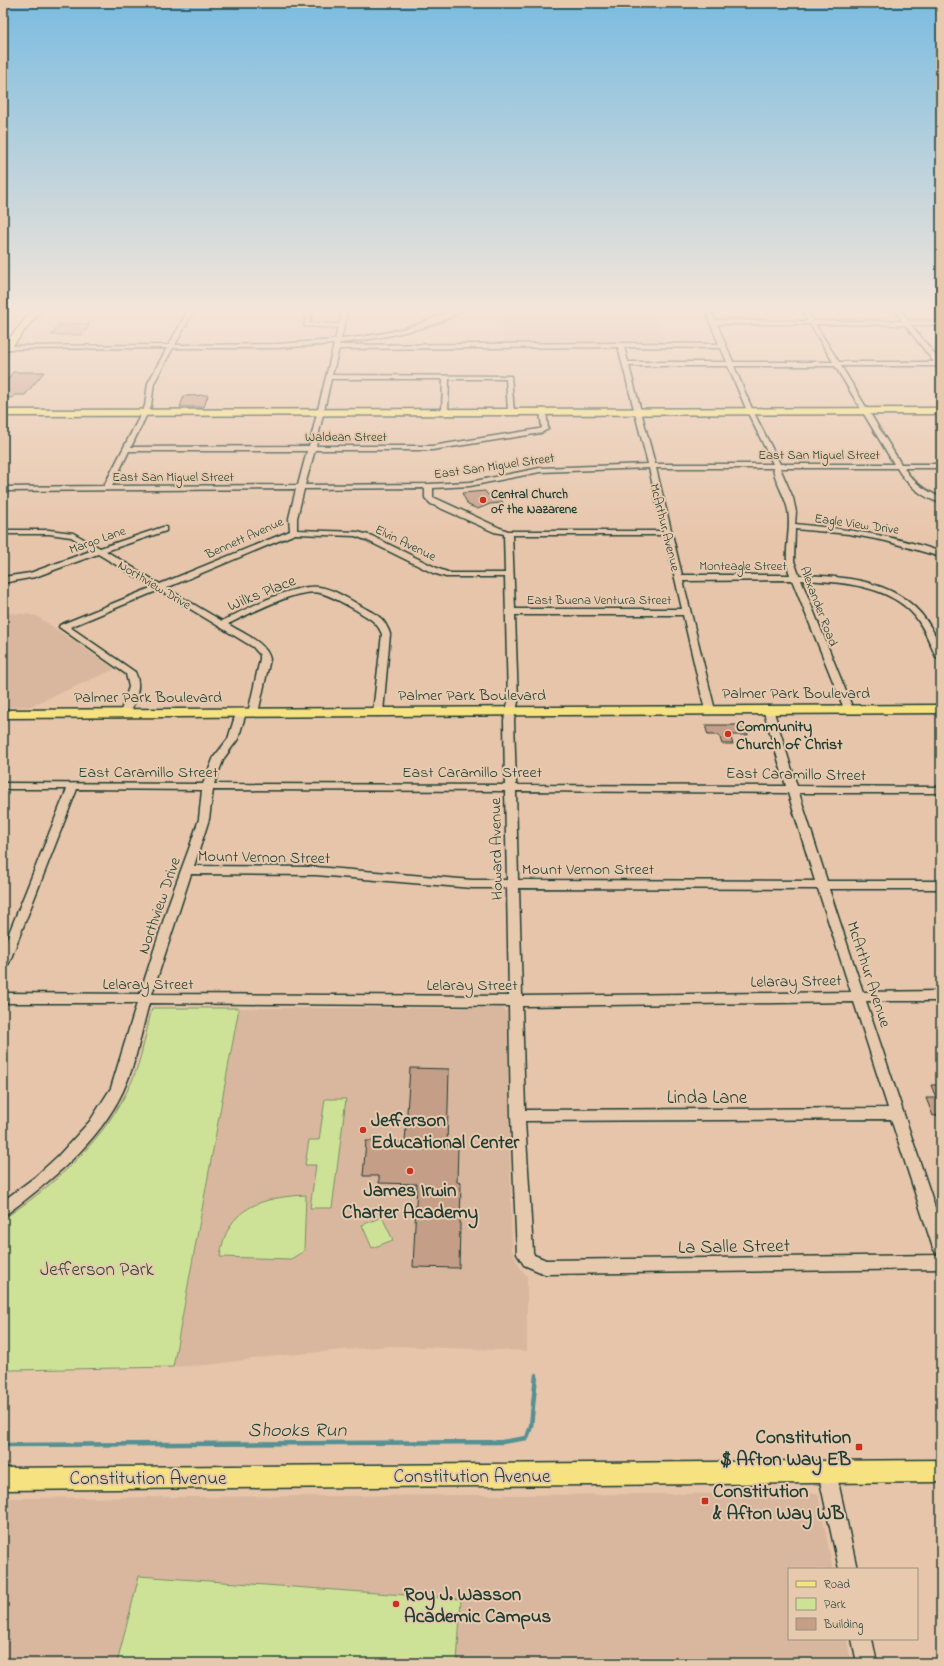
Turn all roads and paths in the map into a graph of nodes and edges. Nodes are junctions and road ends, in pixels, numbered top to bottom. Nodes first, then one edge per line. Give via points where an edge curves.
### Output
1 (150, 388) edge
2 (326, 388) edge
3 (446, 388) edge
4 (510, 388) edge
5 (632, 388) edge
6 (741, 388) edge
7 (851, 388) edge
8 (543, 411) junction
9 (637, 411) junction
10 (750, 411) junction
11 (865, 411) junction
12 (941, 411) edge
13 (320, 412) junction
14 (445, 412) junction
15 (511, 412) junction
16 (3, 413) edge
17 (145, 413) junction
18 (127, 449) junction
19 (312, 449) junction
20 (652, 466) junction
21 (776, 466) junction
22 (898, 466) junction
23 (941, 466) edge
24 (429, 486) junction
25 (302, 487) junction
26 (107, 488) junction
27 (3, 489) edge
28 (941, 501) edge
29 (792, 526) junction
30 (163, 529) dead end
31 (3, 532) edge
32 (294, 532) junction
33 (508, 533) junction
34 (667, 533) junction
35 (100, 551) junction
36 (941, 555) edge
37 (508, 575) junction
38 (679, 578) junction
39 (796, 578) junction
40 (3, 580) edge
41 (159, 587) junction
42 (511, 612) junction
43 (687, 612) junction
44 (222, 624) junction
45 (941, 657) edge
46 (768, 709) junction
47 (848, 709) junction
48 (941, 709) edge
49 (710, 710) junction
50 (510, 711) junction
51 (378, 712) junction
52 (125, 713) junction
53 (247, 713) junction
54 (3, 714) edge
55 (3, 786) edge
56 (73, 787) junction
57 (208, 787) junction
58 (510, 787) junction
59 (791, 788) junction
60 (941, 790) edge
61 (187, 870) junction
62 (513, 883) junction
63 (822, 884) junction
64 (941, 885) edge
65 (3, 963) edge
66 (858, 996) junction
67 (941, 996) edge
68 (3, 998) edge
69 (144, 1000) junction
70 (515, 1001) junction
71 (897, 1113) junction
72 (518, 1116) junction
73 (3, 1209) edge
74 (941, 1248) edge
75 (529, 1260) joint
76 (941, 1262) edge
77 (941, 1471) edge
78 (827, 1472) junction
79 (3, 1479) edge
80 (848, 1568) edge
81 (862, 1640) edge
82 (867, 1663) edge

1 - 17 street via 149,404
2 - 13 street, Bennett Avenue
3 - 14 street
4 - 15 street
5 - 9 street, McArthur Avenue
6 - 10 street, Alexander Road
7 - 11 street
8 - 9 main road
8 - 15 main road
8 - 19 street, Waldean Street via 545,429 537,432 438,448
9 - 10 main road
9 - 20 street, McArthur Avenue
10 - 11 main road
10 - 21 street, Alexander Road
11 - 12 main road
11 - 22 street
13 - 14 main road
13 - 17 main road
13 - 19 street, Bennett Avenue
14 - 15 main road
16 - 17 main road
17 - 18 street
18 - 19 street, Waldean Street
18 - 26 street
19 - 25 street, Bennett Avenue
20 - 21 street, East San Miguel Street
20 - 24 street, East San Miguel Street via 555,469 474,483
20 - 34 street, McArthur Avenue
21 - 22 street, East San Miguel Street
21 - 29 street, Alexander Road via 789,498
22 - 23 street, East San Miguel Street
22 - 28 street via 914,485
24 - 25 street, East San Miguel Street
24 - 33 street via 429,498 434,502
25 - 26 street, East San Miguel Street
25 - 32 street, Bennett Avenue via 291,526
26 - 27 street, East San Miguel Street
29 - 36 street, Eagle View Drive via 880,536
29 - 39 street, Alexander Road via 790,562
30 - 35 street, Margo Lane
31 - 35 street, Northview Drive via 66,533
32 - 37 street, Elvin Avenue via 355,534 449,575
32 - 41 street, Bennett Avenue
33 - 34 street
33 - 37 street, Howard Avenue
34 - 38 street, McArthur Avenue
35 - 40 street, Margo Lane via 39,573
35 - 41 street, Northview Drive
37 - 42 street, Howard Avenue
38 - 39 street, Monteagle Street
38 - 43 street, McArthur Avenue
39 - 45 street, Monteagle Street via 852,582 896,597 913,608
39 - 47 street, Alexander Road
41 - 44 street, Northview Drive
41 - 52 street, Bennett Avenue via 63,627 130,672 134,687
42 - 43 street, East Buena Ventura Street
42 - 50 street, Howard Avenue via 513,702
43 - 49 street, McArthur Avenue
44 - 51 street, Wilks Place via 294,593 313,589 333,595 377,619 386,634
44 - 53 street, Northview Drive via 256,645 264,654 264,666
46 - 47 main road, Palmer Park Boulevard
46 - 49 main road, Palmer Park Boulevard
46 - 59 street, McArthur Avenue
47 - 48 main road, Palmer Park Boulevard
49 - 50 main road, Palmer Park Boulevard
50 - 51 main road, Palmer Park Boulevard
50 - 58 street, Howard Avenue
51 - 53 main road, Palmer Park Boulevard
52 - 53 main road, Palmer Park Boulevard
52 - 54 main road, Palmer Park Boulevard
53 - 57 street, Northview Drive via 217,761
55 - 56 street, East Caramillo Street
56 - 57 street, East Caramillo Street
56 - 65 street
57 - 58 street, East Caramillo Street
57 - 61 street, Northview Drive via 204,819
58 - 59 street, East Caramillo Street
58 - 62 street, Howard Avenue
59 - 60 street, East Caramillo Street
59 - 63 street, McArthur Avenue
61 - 62 street, Mount Vernon Street via 316,871 472,884
61 - 69 street, Northview Drive
62 - 63 street, Mount Vernon Street
62 - 70 street, Howard Avenue
63 - 64 street, Mount Vernon Street
63 - 66 street, McArthur Avenue
66 - 67 street, Lelaray Street
66 - 70 street, Lelaray Street
66 - 71 street, McArthur Avenue
68 - 69 street, Lelaray Street
69 - 70 street, Lelaray Street
69 - 73 street, Northview Drive via 123,1074 108,1106 95,1125 57,1165
70 - 72 street, Howard Avenue
71 - 72 street, Linda Lane
71 - 74 street, McArthur Avenue
72 - 75 street, Howard Avenue via 524,1247
75 - 76 street, La Salle Street via 544,1267
77 - 78 main road, Constitution Avenue
78 - 79 main road, Constitution Avenue
78 - 80 street
81 - 82 street

